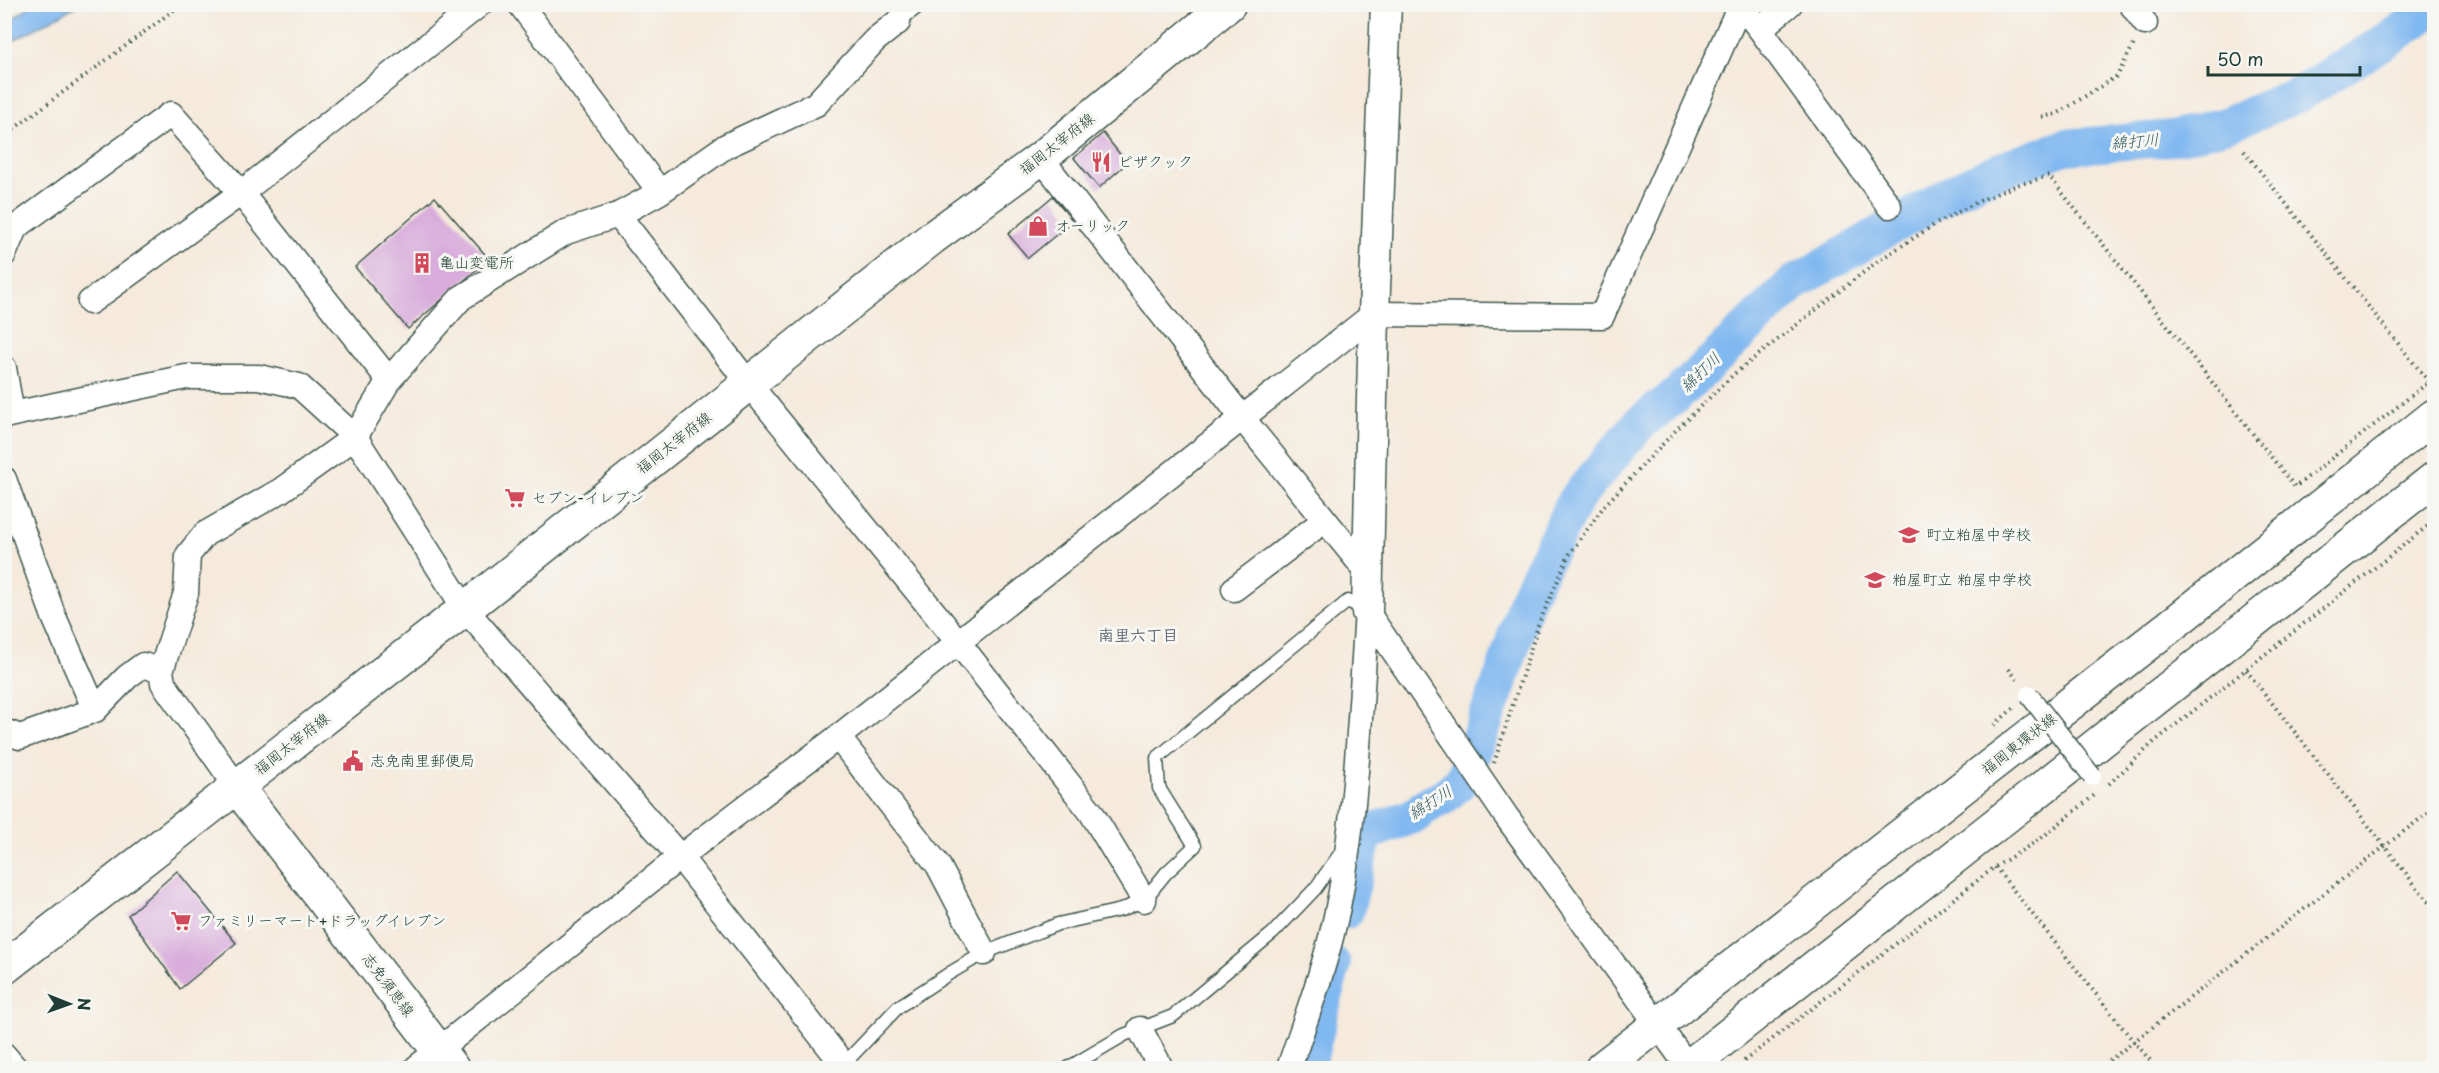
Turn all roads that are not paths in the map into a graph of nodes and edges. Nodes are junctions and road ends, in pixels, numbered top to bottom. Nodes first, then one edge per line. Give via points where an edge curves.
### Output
1 (480, 4) edge
2 (520, 4) edge
3 (922, 4) edge
4 (1229, 4) edge
5 (1386, 4) edge
6 (1790, 4) edge
7 (1740, 5) edge
8 (898, 22) joint
9 (1760, 28) junction
10 (1041, 158) junction
11 (660, 192) junction
12 (241, 193) junction
13 (1888, 206) dead end
14 (618, 215) junction
15 (4, 254) edge
16 (90, 302) dead end
17 (1374, 314) junction
18 (4, 368) edge
19 (388, 380) junction
20 (749, 384) junction
21 (8, 415) edge
22 (2434, 416) edge
23 (1243, 419) junction
24 (355, 436) junction
25 (4, 479) edge
26 (2434, 479) edge
27 (1325, 520) junction
28 (1368, 573) junction
29 (1234, 589) dead end
30 (465, 609) junction
31 (1367, 612) junction
32 (958, 642) junction
33 (161, 671) junction
34 (2029, 695) road end
35 (95, 710) junction
36 (4, 731) edge
37 (838, 737) junction
38 (2092, 776) dead end
39 (237, 787) junction
40 (1348, 843) junction
41 (680, 856) junction
42 (1144, 900) junction
43 (984, 953) junction
44 (4, 968) edge
45 (1659, 1024) junction
46 (1140, 1029) junction
47 (4, 1055) edge
48 (435, 1063) edge
49 (844, 1066) edge
50 (15, 1068) edge
51 (1068, 1068) edge
52 (1161, 1068) edge
53 (1289, 1068) edge
54 (1602, 1068) edge
55 (1688, 1068) edge

1 - 12 street
2 - 11 street
3 - 8 lane
4 - 10 main road, 福岡太宰府線
5 - 17 street
6 - 9 street
7 - 9 street
7 - 17 street via 1602,316
8 - 11 street via 875,39 816,104 726,146
9 - 13 street
10 - 20 main road, 福岡太宰府線 via 932,238
10 - 23 street
11 - 14 street
12 - 15 street via 171,114 15,228
12 - 16 street
12 - 19 street
14 - 19 street via 566,232 461,298
14 - 20 street
17 - 23 street
17 - 28 street
18 - 21 street
19 - 24 street
20 - 30 main road, 福岡太宰府線
20 - 32 street
21 - 24 street via 186,376 259,377 299,386
22 - 45 main road, 福岡東環状線
23 - 27 street
23 - 32 street
24 - 30 street
24 - 33 street via 280,491 204,534 188,555 186,593
25 - 35 street via 54,616
26 - 55 main road
27 - 28 street
27 - 29 street
28 - 31 street
30 - 39 main road, 福岡太宰府線
30 - 41 street
31 - 40 street
31 - 42 lane via 1348,602 1158,758 1159,788 1195,846
31 - 45 street
32 - 37 street
32 - 42 street via 1091,812
33 - 35 street via 143,665
33 - 39 street via 163,683
34 - 38 street, bridge
35 - 36 street via 20,737
37 - 41 street
37 - 43 street via 938,865
39 - 44 main road, 福岡太宰府線
39 - 48 main road, 志免須恵線
40 - 46 lane via 1315,889 1273,933 1173,1016
40 - 53 street via 1326,951
41 - 48 street
41 - 49 street
42 - 43 lane via 1121,910 1058,924
43 - 49 lane via 898,1007
45 - 54 main road, 福岡東環状線
45 - 55 street
46 - 51 lane
46 - 52 street
47 - 50 street

